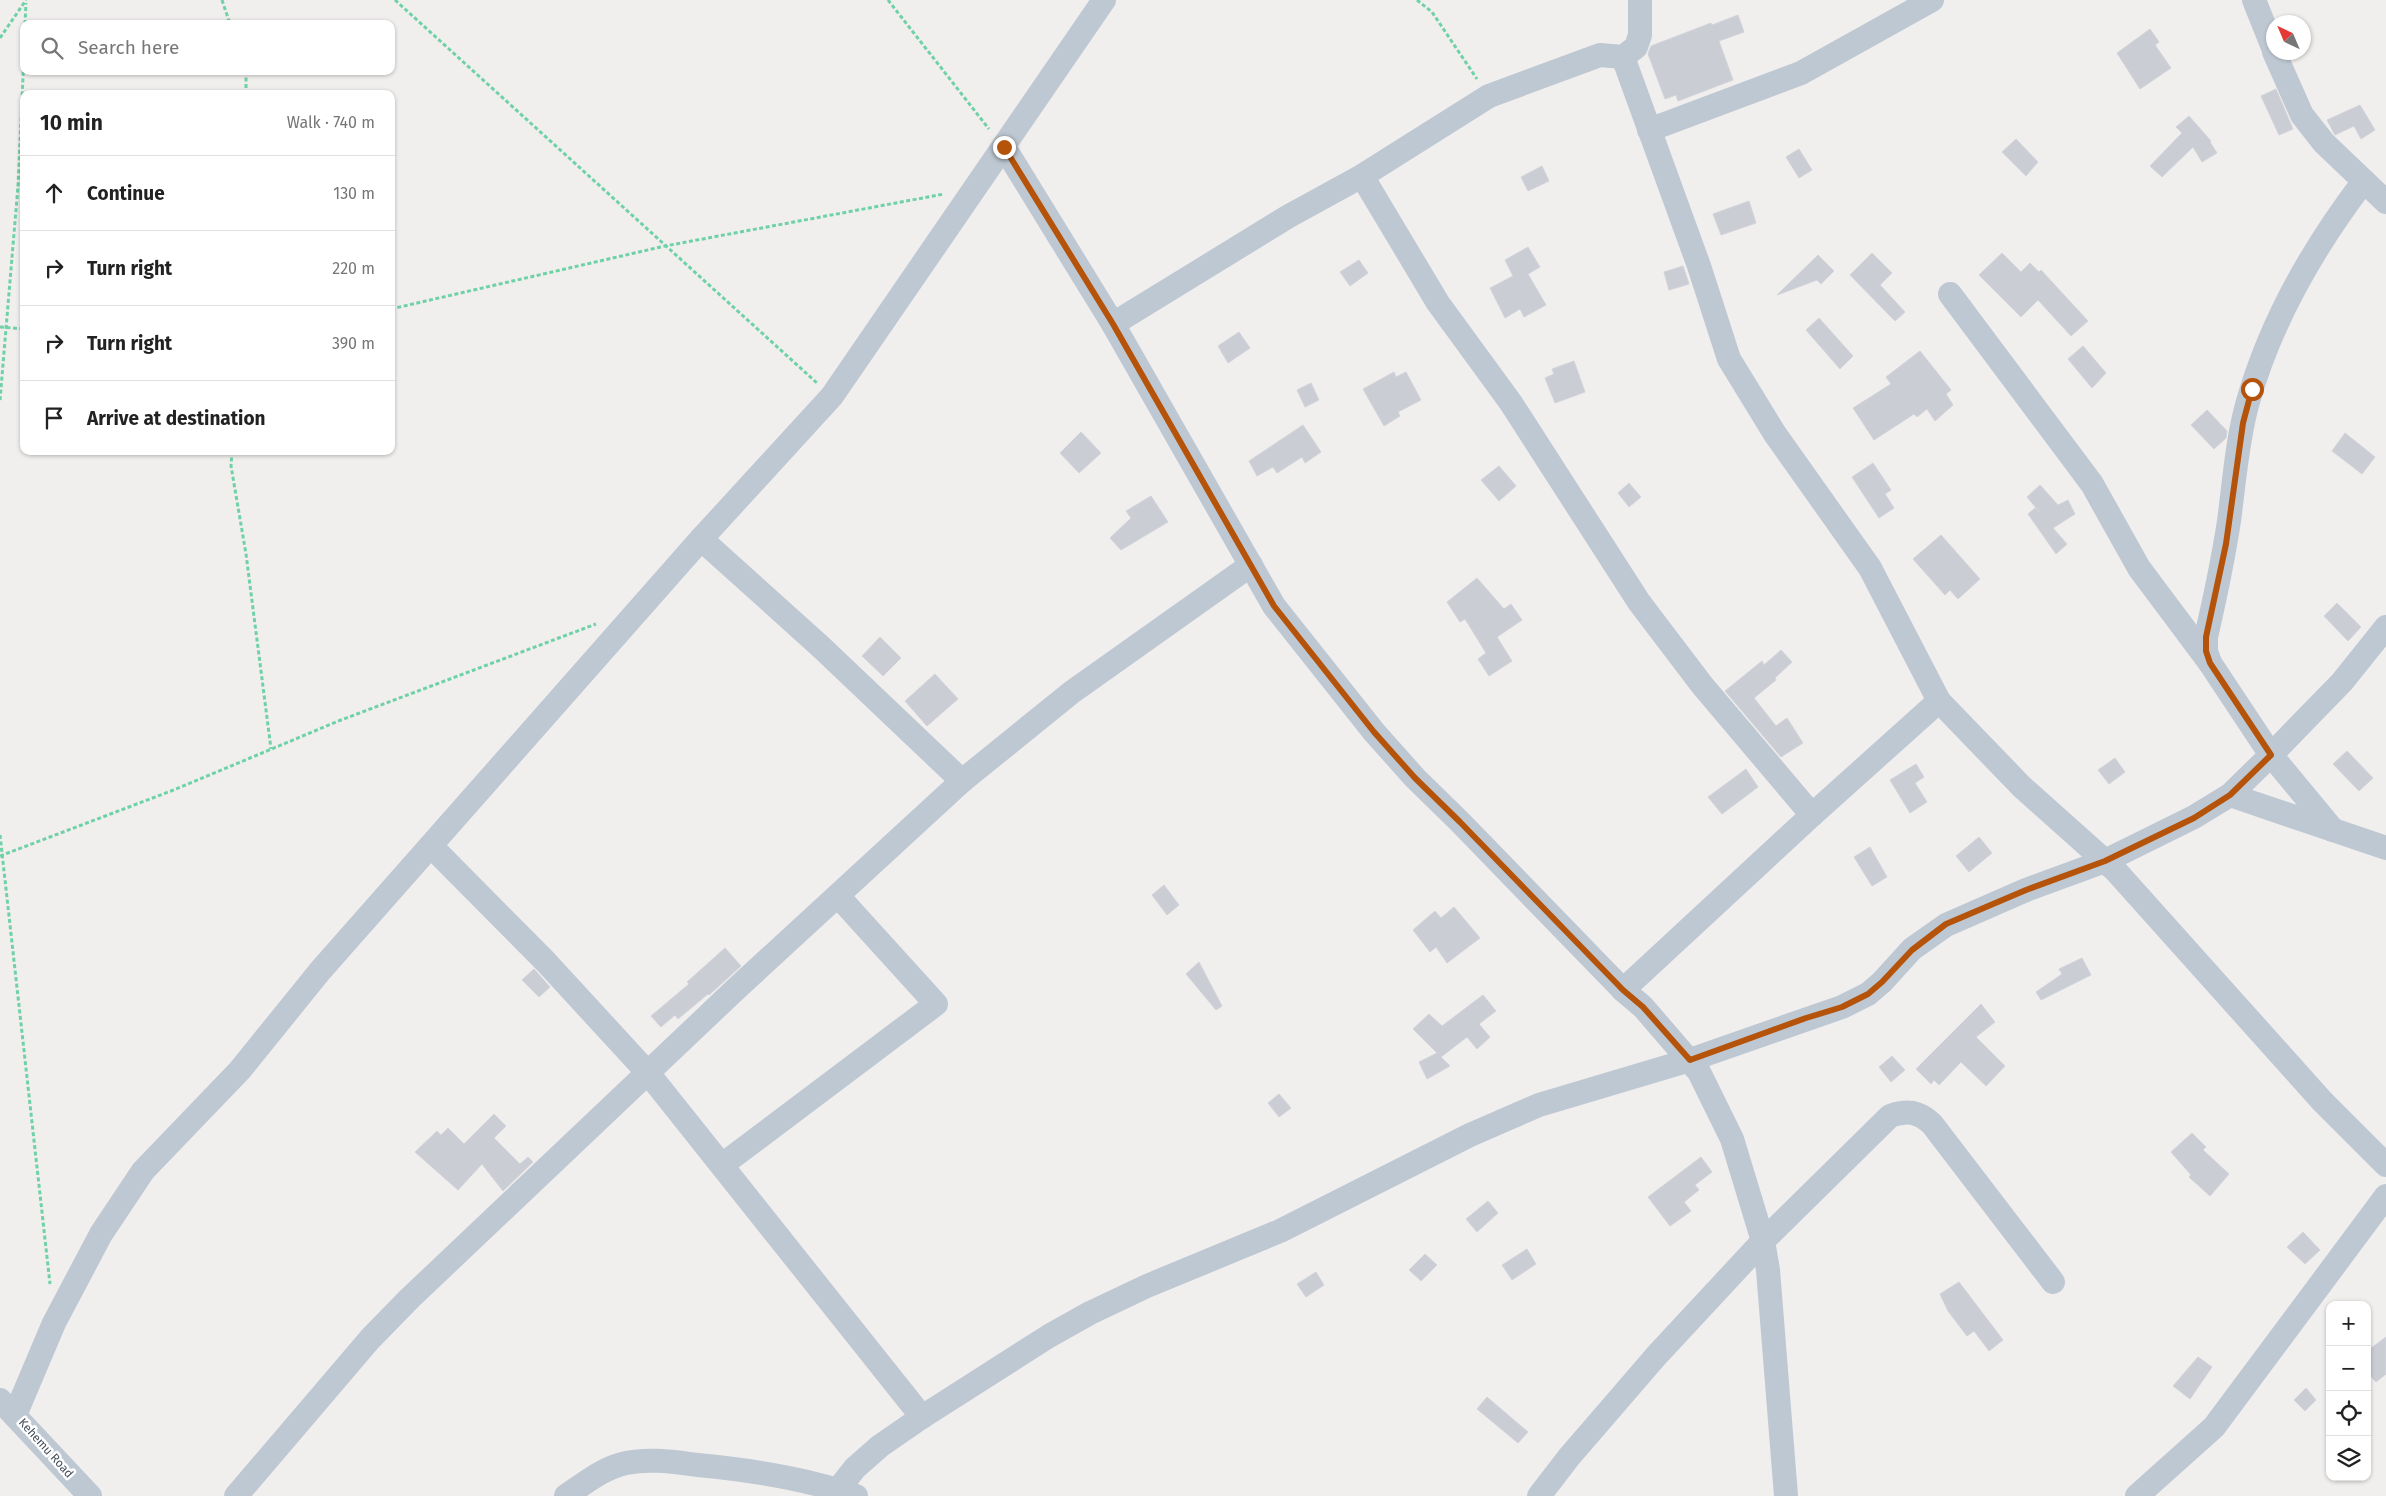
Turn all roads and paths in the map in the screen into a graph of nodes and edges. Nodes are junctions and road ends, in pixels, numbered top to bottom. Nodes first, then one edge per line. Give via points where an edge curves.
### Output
1 (222, 0) edge
2 (396, 0) edge
3 (888, 0) edge
4 (1104, 0) edge
5 (1417, 0) edge
6 (1640, 0) edge
7 (1932, 0) edge
8 (2254, 0) edge
9 (26, 1) edge
10 (25, 20) edge
11 (229, 20) edge
12 (2266, 31) edge
13 (0, 38) edge
14 (1623, 56) junction
15 (2278, 60) edge
16 (23, 75) edge
17 (246, 75) edge
18 (22, 90) edge
19 (246, 90) edge
20 (1489, 96) junction
21 (1649, 130) junction
22 (20, 142) edge
23 (1004, 147) junction
24 (1362, 176) junction
25 (2364, 181) junction
26 (975, 188) junction
27 (2386, 202) edge
28 (666, 246) junction
29 (1950, 294) dead end
30 (395, 308) edge
31 (1113, 324) junction
32 (0, 327) edge
33 (5, 327) junction
34 (20, 329) edge
35 (832, 396) junction
36 (0, 400) edge
37 (232, 455) edge
38 (701, 539) junction
39 (1251, 565) junction
40 (598, 623) dead end
41 (2386, 627) edge
42 (2210, 663) junction
43 (1939, 701) junction
44 (271, 750) junction
45 (2271, 755) junction
46 (962, 781) junction
47 (2230, 795) junction
48 (1812, 815) junction
49 (2332, 830) junction
50 (0, 835) edge
51 (431, 846) junction
52 (2386, 848) edge
53 (1, 856) edge
54 (2105, 861) junction
55 (838, 896) junction
56 (1623, 990) junction
57 (1690, 1060) junction
58 (648, 1073) junction
59 (722, 1165) junction
60 (2386, 1165) edge
61 (2386, 1196) edge
62 (1763, 1241) junction
63 (2053, 1282) dead end
64 (54, 1323) junction
65 (8, 1407) edge
66 (922, 1417) junction
67 (842, 1494) edge
68 (86, 1495) edge
69 (236, 1496) edge
70 (566, 1496) edge
71 (1539, 1496) edge
72 (1786, 1496) edge
73 (2137, 1496) edge

1 - 11 path
2 - 28 path
3 - 23 path
4 - 23 street
5 - 20 path via 1432,12
6 - 14 street via 1640,35 1636,47
7 - 21 street via 1801,73
8 - 12 street
9 - 10 path
9 - 13 path
14 - 20 street via 1600,55
14 - 21 street
15 - 25 street via 2302,114 2324,143
16 - 18 path
17 - 19 path
20 - 24 street
21 - 43 street via 1729,359 1774,434 1870,568
22 - 33 path
23 - 26 street
23 - 31 street
24 - 31 street via 1289,216
24 - 48 street via 1438,303 1511,403 1639,602 1702,685
25 - 27 street
25 - 42 street via 2322,237 2295,284 2252,389 2245,414 2226,544 2206,637
26 - 28 path
26 - 35 street
28 - 30 path
28 - 35 path
29 - 42 street via 2092,484 2138,568
31 - 39 street
32 - 33 path
33 - 34 path
33 - 36 path
35 - 38 street
37 - 44 path
38 - 46 street
38 - 51 street
39 - 46 street via 1072,692
39 - 56 street via 1274,606 1374,732
40 - 44 path via 341,720
41 - 45 street via 2348,675
42 - 45 street
43 - 48 street
43 - 54 street via 2022,787
44 - 53 path
45 - 47 street
45 - 49 street
46 - 55 street
47 - 49 street
47 - 54 street via 2194,818
48 - 56 street
49 - 52 street
50 - 53 path
51 - 58 street via 533,948
51 - 64 street via 320,971 240,1070 143,1171 101,1234
53 - 64 path
54 - 57 street via 1946,924 1912,950 1868,994 1842,1007
54 - 60 street via 2322,1101
55 - 58 street
55 - 59 street via 936,1004
56 - 57 street via 1643,1007
57 - 62 street via 1732,1139
57 - 66 street via 1539,1105 1470,1135 1280,1231 1146,1286 1090,1313
58 - 59 street
58 - 69 street via 370,1339
59 - 66 street
61 - 73 street via 2214,1427
62 - 63 street via 1883,1120 1904,1111 1915,1112 1932,1124
62 - 71 street via 1657,1355
62 - 72 street via 1774,1329
64 - 65 street
65 - 68 street, Kehemu Road
66 - 67 street via 867,1457
67 - 70 street via 784,1476 654,1461 626,1463 608,1469

